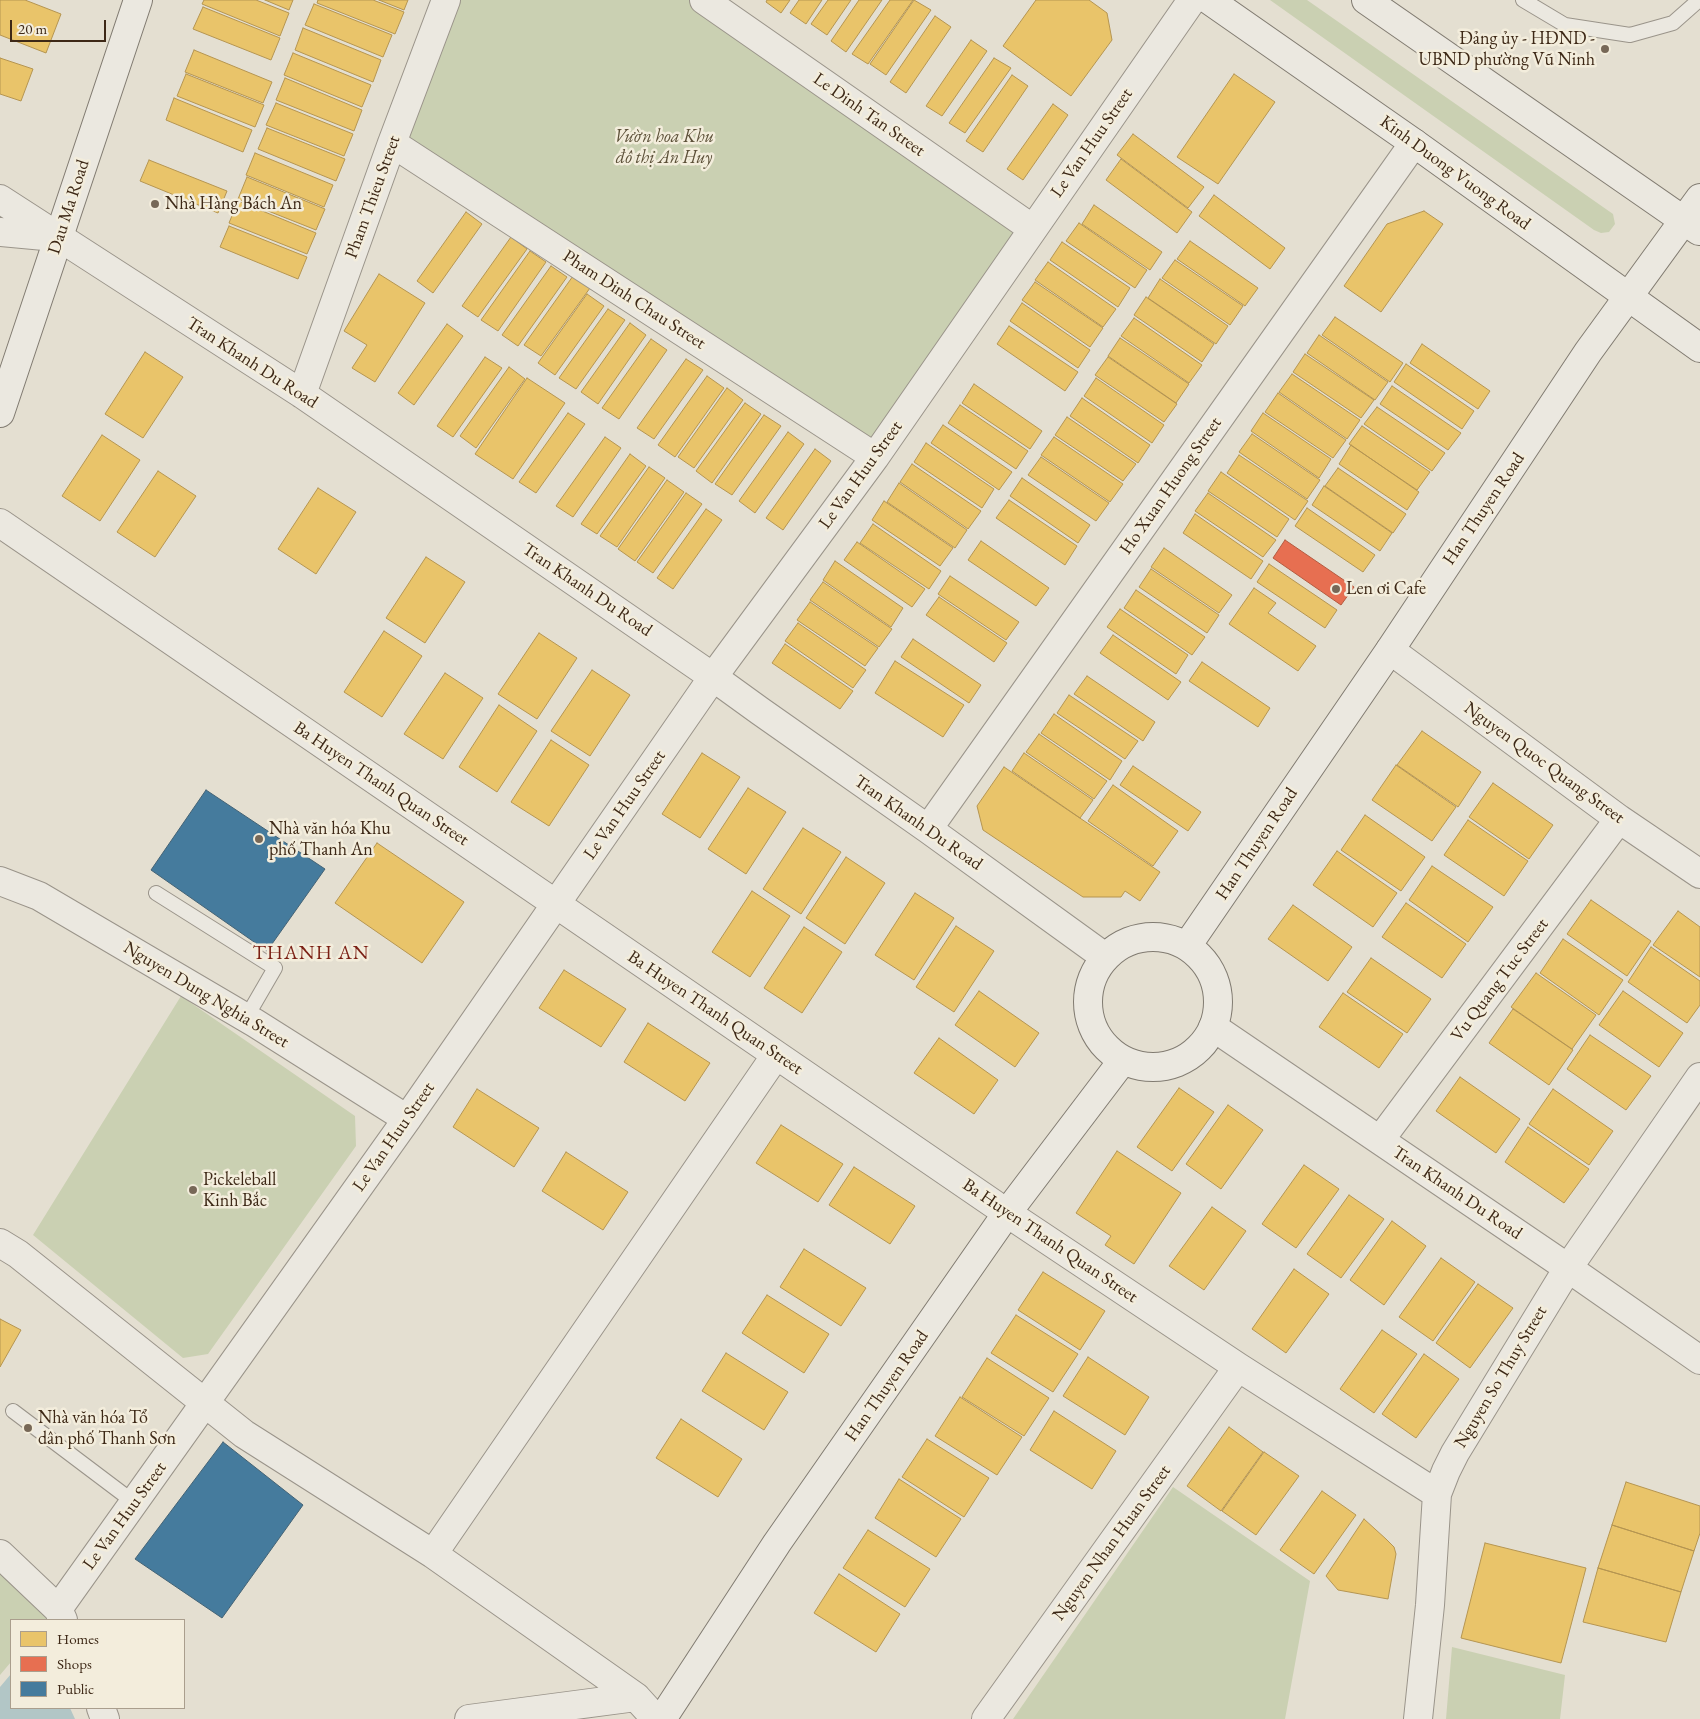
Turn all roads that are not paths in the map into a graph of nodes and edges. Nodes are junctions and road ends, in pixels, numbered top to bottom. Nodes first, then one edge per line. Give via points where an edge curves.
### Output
1 (138, 0) edge
2 (446, 0) edge
3 (704, 0) edge
4 (1192, 0) edge
5 (1209, 0) edge
6 (1366, 0) edge
7 (1523, 0) edge
8 (1699, 0) edge
9 (392, 143) junction
10 (1414, 143) junction
11 (1700, 198) edge
12 (0, 199) edge
13 (1692, 226) edge
14 (1033, 229) junction
15 (0, 232) edge
16 (59, 238) junction
17 (1628, 298) junction
18 (1700, 348) edge
19 (302, 394) junction
20 (0, 413) edge
21 (875, 457) junction
22 (0, 523) edge
23 (1390, 650) junction
24 (713, 676) junction
25 (1620, 819) junction
26 (928, 829) junction
27 (1700, 874) edge
28 (0, 881) edge
29 (156, 893) dead end
30 (556, 904) junction
31 (1187, 946) junction
32 (1105, 957) junction
33 (246, 1018) junction
34 (1214, 1027) junction
35 (776, 1055) junction
36 (1122, 1060) junction
37 (1700, 1077) edge
38 (407, 1119) junction
39 (1380, 1140) junction
40 (1007, 1213) junction
41 (0, 1243) edge
42 (1568, 1268) junction
43 (1700, 1360) edge
44 (1238, 1368) junction
45 (206, 1403) junction
46 (13, 1411) dead end
47 (1437, 1494) junction
48 (135, 1503) junction
49 (0, 1554) edge
50 (433, 1554) junction
51 (61, 1615) edge
52 (636, 1697) junction
53 (469, 1719) edge
54 (656, 1719) edge
55 (662, 1719) edge
56 (986, 1719) edge
57 (1418, 1719) edge

1 - 16 street, Dau Ma Road
2 - 9 street, Pham Thieu Street
3 - 14 street, Le Dinh Tan Street
4 - 14 street, Le Van Huu Street
5 - 10 street, Kinh Duong Vuong Road
6 - 13 street
7 - 8 lane via 1565,25 1630,35 1673,24
9 - 19 street, Pham Thieu Street
9 - 21 street, Pham Dinh Chau Street
10 - 17 street, Kinh Duong Vuong Road
10 - 26 street, Ho Xuan Huong Street
11 - 13 street, Han Thuyen Road
12 - 16 street, Tran Khanh Du Road
13 - 17 street, Han Thuyen Road
14 - 21 street, Le Van Huu Street
15 - 16 street, Tran Khanh Du Road
16 - 19 street, Tran Khanh Du Road
16 - 20 street, Dau Ma Road
17 - 18 street, Kinh Duong Vuong Road
17 - 23 street, Han Thuyen Road via 1588,352
19 - 24 street, Tran Khanh Du Road
21 - 24 street, Le Van Huu Street
22 - 30 street, Ba Huyen Thanh Quan Street
23 - 25 street, Nguyen Quoc Quang Street
23 - 31 street, Han Thuyen Road
24 - 26 street, Tran Khanh Du Road
24 - 30 street, Le Van Huu Street
25 - 27 street, Nguyen Quoc Quang Street
25 - 39 street, Vu Quang Tuc Street
26 - 32 street, Tran Khanh Du Road
28 - 33 street, Nguyen Dung Nghia Street via 39,896
29 - 33 lane via 275,968
30 - 35 street, Ba Huyen Thanh Quan Street
30 - 38 street, Le Van Huu Street
31 - 32 street via 1168,938 1147,937 1127,942
31 - 34 street via 1205,963 1214,981 1218,1000
32 - 36 street via 1091,979 1088,1010 1099,1039
33 - 38 street, Nguyen Dung Nghia Street
34 - 36 street via 1202,1045 1179,1062 1150,1067
34 - 39 street, Tran Khanh Du Road
35 - 40 street, Ba Huyen Thanh Quan Street
35 - 50 street
36 - 40 street, Han Thuyen Road
37 - 42 street, Nguyen So Thuy Street
38 - 45 street, Le Van Huu Street
39 - 42 street, Tran Khanh Du Road
40 - 44 street, Ba Huyen Thanh Quan Street
40 - 55 street, Han Thuyen Road via 777,1543
41 - 45 street
42 - 43 street, Tran Khanh Du Road
42 - 47 street, Nguyen So Thuy Street via 1455,1453
44 - 47 street, Ba Huyen Thanh Quan Street
44 - 56 street, Nguyen Nhan Huan Street
45 - 48 street, Le Van Huu Street
45 - 50 street via 244,1434
46 - 48 lane
47 - 57 street, Nguyen So Thuy Street
48 - 51 street, Le Van Huu Street
49 - 51 street
50 - 52 street
52 - 53 street
52 - 54 street

